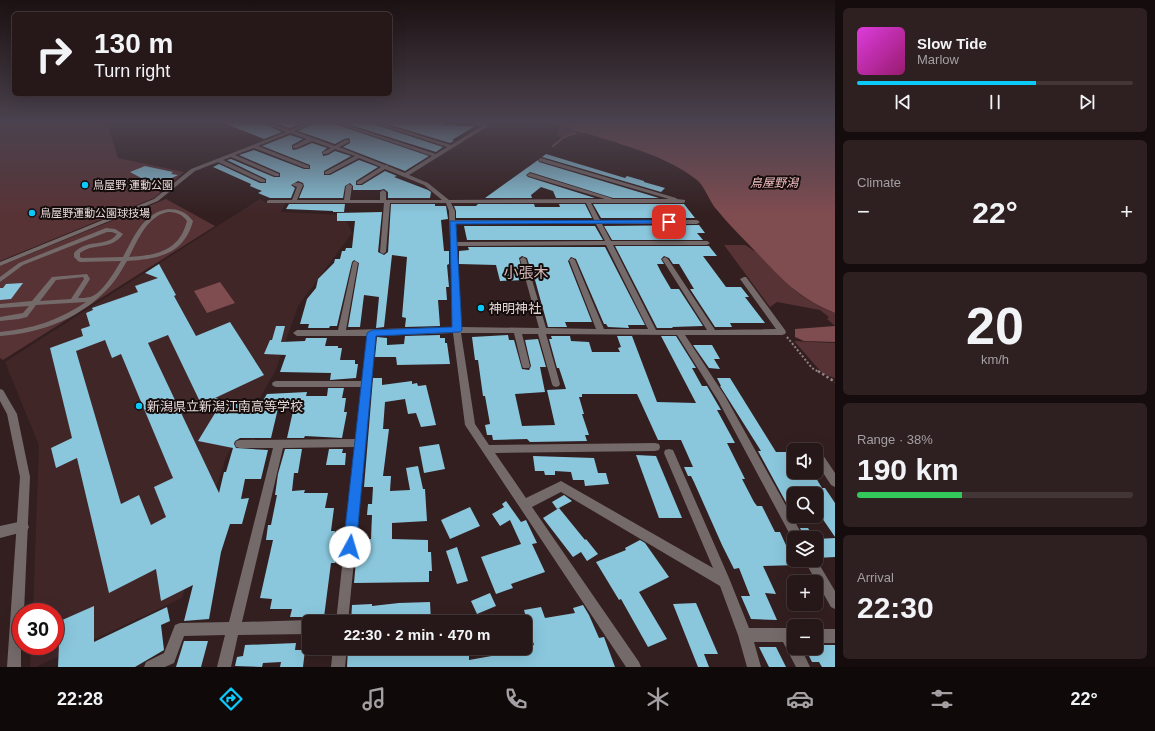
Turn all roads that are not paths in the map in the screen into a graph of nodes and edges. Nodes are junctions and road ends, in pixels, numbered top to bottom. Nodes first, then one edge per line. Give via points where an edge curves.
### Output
1 (238, 152) edge
2 (269, 152) edge
3 (347, 152) edge
4 (425, 152) edge
5 (443, 152) edge
6 (231, 155) junction
7 (359, 156) junction
8 (436, 156) junction
9 (219, 160) junction
10 (541, 160) dead end
11 (386, 166) junction
12 (307, 167) dead end
13 (327, 173) dead end
14 (277, 175) dead end
15 (406, 175) junction
16 (530, 175) dead end
17 (263, 181) dead end
18 (359, 183) dead end
19 (296, 185) dead end
20 (349, 186) dead end
21 (383, 192) dead end
22 (347, 201) junction
23 (385, 201) junction
24 (269, 202) dead end
25 (294, 202) junction
26 (448, 202) junction
27 (588, 202) junction
28 (618, 202) junction
29 (597, 221) junction
30 (452, 222) junction
31 (697, 222) dead end
32 (707, 243) dead end
33 (454, 244) junction
34 (609, 244) junction
35 (383, 252) dead end
36 (126, 258) junction
37 (523, 259) dead end
38 (665, 259) dead end
39 (572, 260) dead end
40 (354, 263) dead end
41 (0, 264) edge
42 (744, 279) dead end
43 (0, 280) edge
44 (93, 299) junction
45 (73, 300) junction
46 (34, 303) junction
47 (0, 306) edge
48 (0, 319) edge
49 (457, 330) junction
50 (517, 331) junction
51 (542, 331) junction
52 (601, 331) junction
53 (653, 332) junction
54 (679, 332) junction
55 (297, 333) dead end
56 (341, 333) junction
57 (372, 333) junction
58 (713, 333) junction
59 (0, 334) edge
60 (526, 366) dead end
61 (276, 384) dead end
62 (366, 384) junction
63 (556, 384) dead end
64 (0, 393) edge
65 (360, 443) junction
66 (240, 444) dead end
67 (279, 444) junction
68 (655, 447) dead end
69 (486, 448) junction
70 (669, 453) dead end
71 (823, 464) edge
72 (835, 482) edge
73 (524, 505) junction
74 (23, 527) junction
75 (794, 531) edge
76 (0, 532) edge
77 (814, 567) edge
78 (725, 582) junction
79 (835, 603) edge
80 (343, 615) edge
81 (302, 627) edge
82 (233, 630) junction
83 (745, 635) junction
84 (787, 635) edge
85 (823, 636) edge
86 (835, 636) edge
87 (339, 655) edge
88 (798, 655) edge
89 (14, 667) edge
90 (151, 667) edge
91 (224, 667) edge
92 (338, 667) edge
93 (634, 667) edge
94 (754, 667) edge
95 (803, 667) edge

1 - 6 street
2 - 12 street
3 - 7 street
4 - 8 street
5 - 8 street
6 - 9 street
6 - 14 street
7 - 11 street
7 - 13 street
8 - 15 street
9 - 17 street
9 - 41 street via 193,170 156,200
10 - 28 street via 683,201
11 - 15 street
11 - 18 street
15 - 26 street via 426,184
16 - 28 street
19 - 25 street via 300,185
20 - 22 street
21 - 23 street
22 - 23 street
22 - 25 street
23 - 26 street
23 - 35 street
24 - 25 street
26 - 27 street
26 - 30 street via 452,211
27 - 28 street
27 - 29 street
29 - 30 street
29 - 31 street
29 - 34 street
30 - 33 street
32 - 34 street
33 - 34 street
33 - 49 street
34 - 53 street
36 - 36 lane via 154,214 178,211 190,221 186,234 172,248 156,256
36 - 43 lane via 80,260 77,257 77,253 87,246 113,242 120,234 106,230 21,264
36 - 44 lane via 112,281
37 - 51 street
38 - 58 street
39 - 52 street
40 - 56 street
42 - 58 street via 782,332
44 - 45 lane
44 - 59 lane via 68,316 46,325 30,331
45 - 46 lane
45 - 46 lane via 87,279 85,275 54,278
46 - 47 lane
46 - 48 lane via 24,315
49 - 50 street
49 - 57 street
49 - 69 street via 470,425
50 - 51 street
50 - 60 street
51 - 52 street
51 - 63 street
52 - 53 street
53 - 54 street
54 - 58 street
54 - 75 street via 722,398
55 - 56 street
56 - 57 street
57 - 62 street
61 - 62 street
62 - 65 street
64 - 74 street via 12,414 26,476
65 - 67 street
65 - 80 street
66 - 67 street
67 - 82 street
68 - 69 street
69 - 73 street
70 - 78 street
71 - 72 street
73 - 78 street via 561,486
73 - 93 street
74 - 76 street
74 - 89 street
77 - 79 street
78 - 83 street
81 - 82 street
82 - 90 street via 180,630 169,658
82 - 91 street
83 - 84 street
83 - 94 street
85 - 86 street
87 - 92 street
88 - 95 street

